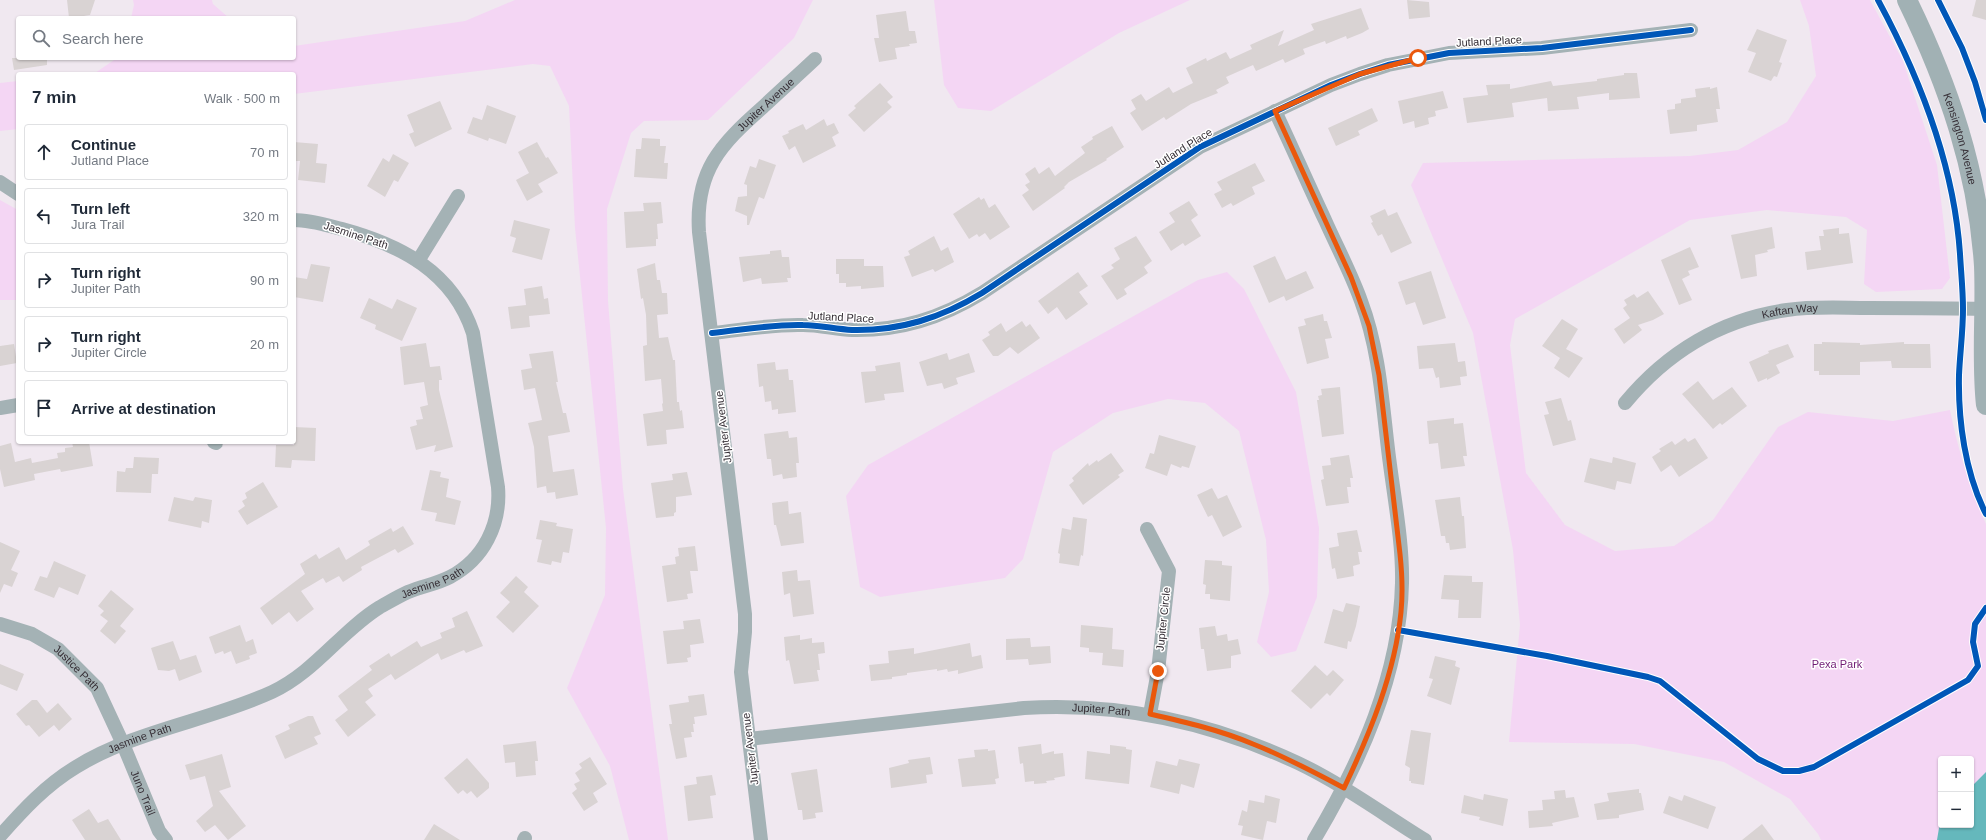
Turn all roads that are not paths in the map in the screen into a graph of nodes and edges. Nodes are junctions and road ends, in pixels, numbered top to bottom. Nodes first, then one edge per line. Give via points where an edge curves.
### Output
1 (1907, 0) edge
2 (1690, 30) dead end
3 (815, 60) dead end
4 (1275, 111) junction
5 (0, 182) edge
6 (16, 193) edge
7 (458, 196) dead end
8 (296, 220) edge
9 (418, 261) junction
10 (1985, 309) junction
11 (712, 333) junction
12 (1625, 403) dead end
13 (16, 405) edge
14 (1986, 405) edge
15 (0, 408) edge
16 (1147, 529) dead end
17 (0, 624) edge
18 (1150, 714) junction
19 (749, 739) junction
20 (123, 744) junction
21 (1344, 788) junction
22 (0, 836) edge
23 (166, 840) edge
24 (761, 840) edge
25 (1314, 840) edge
26 (1425, 840) edge

1 - 10 street, Kensington Avenue via 1940,73 1964,145 1979,221
2 - 4 street, Jutland Place via 1542,48 1466,51 1418,58 1360,74
3 - 11 street, Jupiter Avenue via 729,138 712,161 701,196 699,219
4 - 11 street, Jutland Place via 1200,147 982,294 949,312 893,328 852,330 783,325
4 - 21 street via 1351,277 1369,326 1379,375 1400,554 1401,611 1389,670 1362,749
5 - 6 street
7 - 9 street
8 - 9 street, Jasmine Path via 319,223 358,234 397,249
9 - 20 street, Jasmine Path via 448,287 463,309 473,333 498,496 497,518 488,540 464,569 450,577 407,592 380,607 356,624 317,661 283,686 250,701
10 - 12 street, Kaftan Way via 1811,308 1764,314 1730,324 1687,345 1664,363
10 - 14 street, Kensington Avenue
11 - 19 street, Jupiter Avenue via 745,614 741,672
13 - 15 street
16 - 18 street, Jupiter Circle via 1168,571 1158,671
17 - 20 street, Justice Path via 32,634 58,649 97,688
18 - 19 street, Jupiter Path via 1088,707 1040,707
18 - 21 street, Jupiter Path via 1202,726 1252,743
19 - 24 street, Jupiter Avenue
20 - 22 street, Jasmine Path via 76,767 31,801
20 - 23 street, Juno Trail via 159,831
21 - 25 street
21 - 26 street, Jupiter Path

